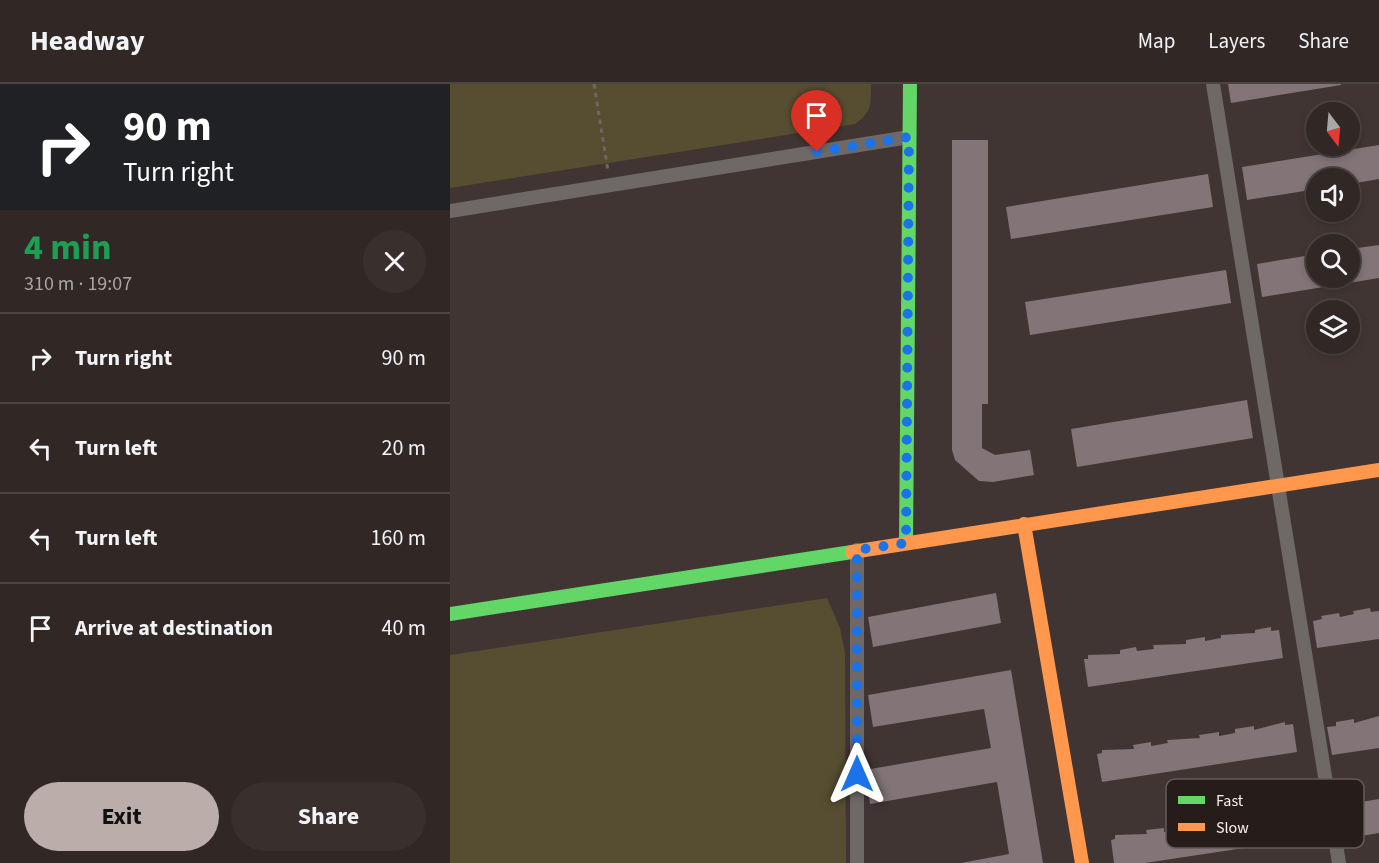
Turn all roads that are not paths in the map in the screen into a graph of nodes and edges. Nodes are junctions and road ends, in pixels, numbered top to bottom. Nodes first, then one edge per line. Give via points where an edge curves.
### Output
1 (910, 84) edge
2 (1213, 84) edge
3 (909, 137) junction
4 (450, 211) edge
5 (1379, 470) edge
6 (1276, 486) junction
7 (1024, 524) junction
8 (906, 543) junction
9 (857, 550) junction
10 (450, 614) edge
11 (1325, 779) edge
12 (1336, 848) edge
13 (857, 863) edge
14 (1082, 863) edge
15 (1339, 863) edge

1 - 3 street
2 - 6 street
3 - 4 street
3 - 8 street
5 - 6 street
6 - 7 street
6 - 11 street
7 - 8 street
7 - 14 street
8 - 9 street
9 - 10 street
9 - 13 street
12 - 15 street

